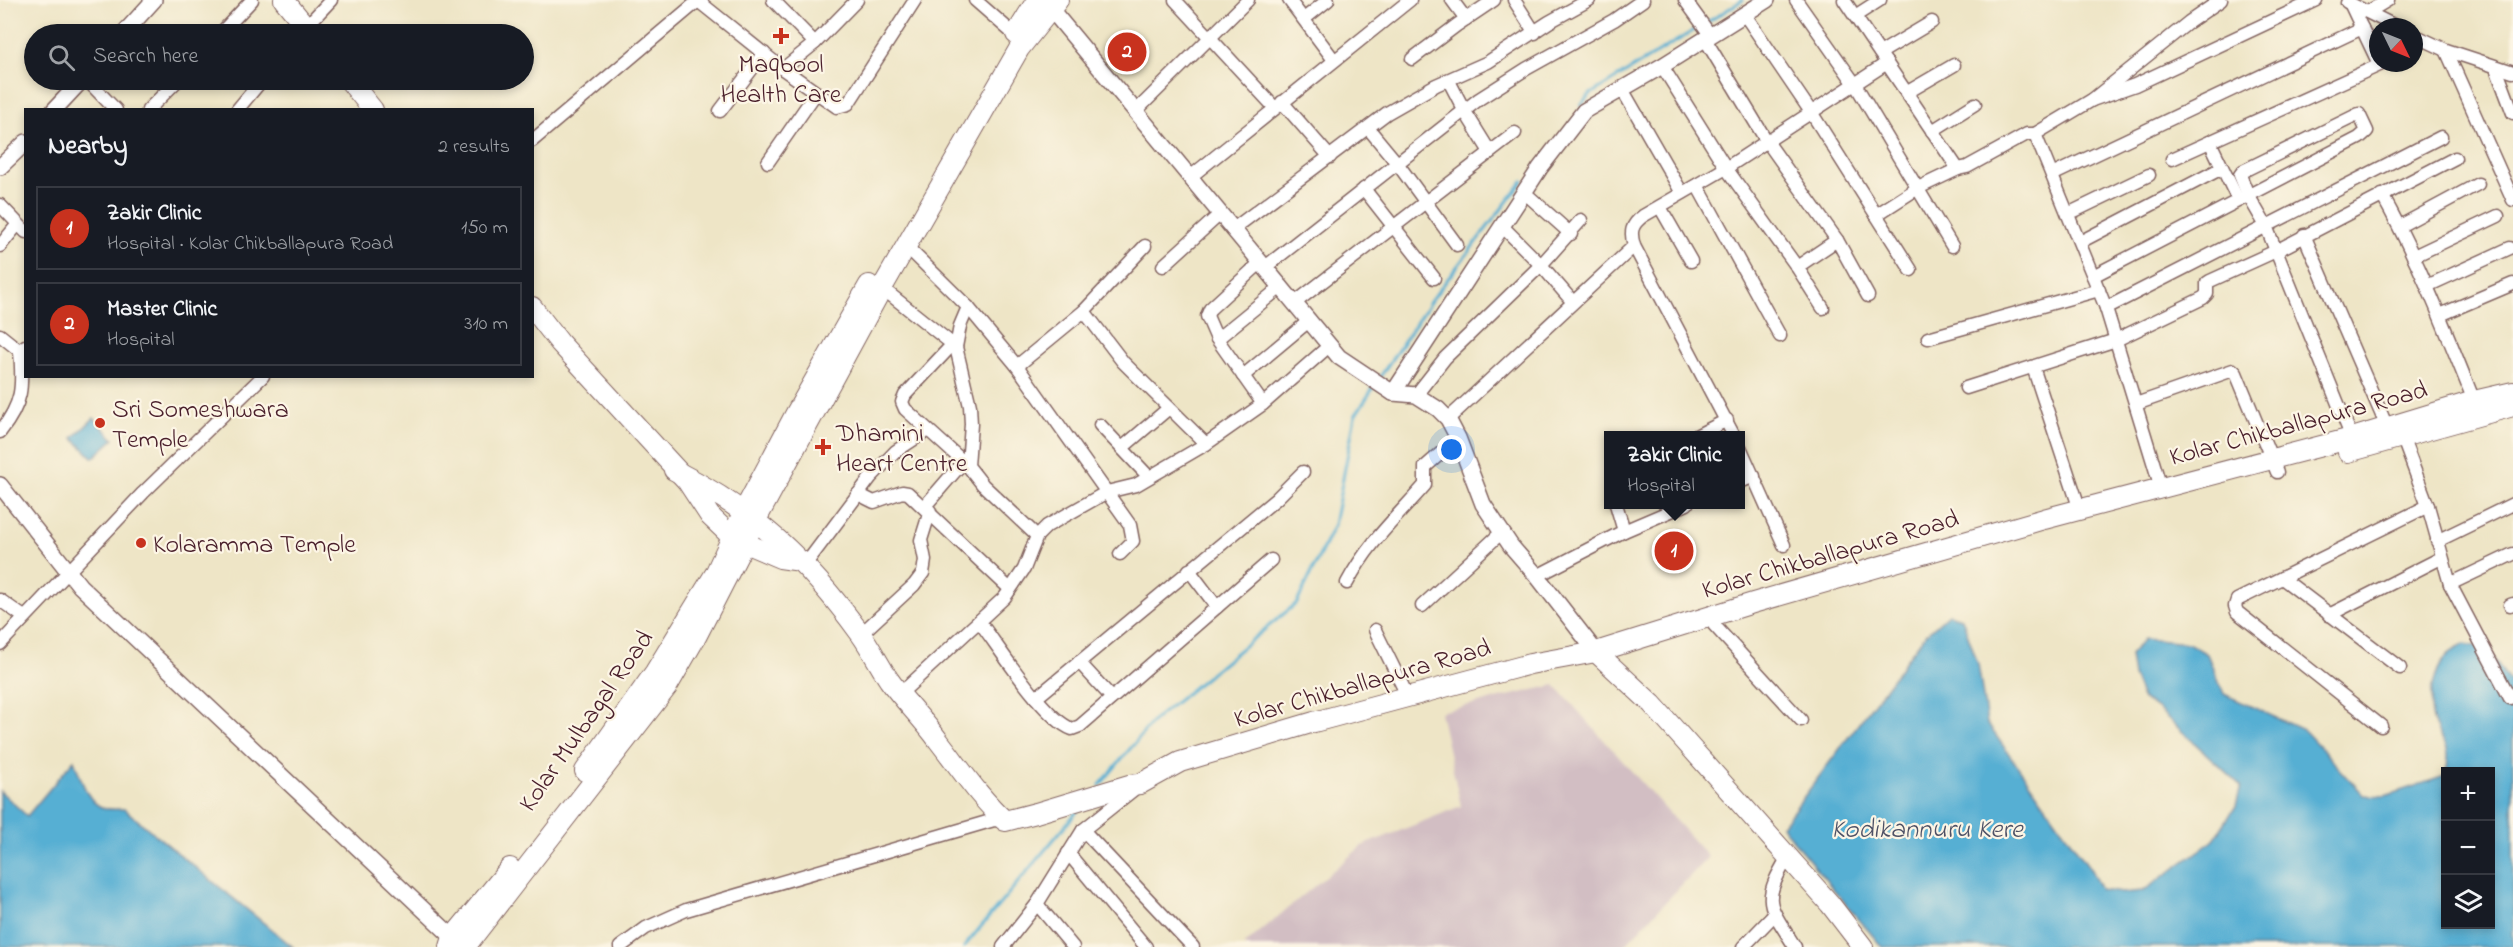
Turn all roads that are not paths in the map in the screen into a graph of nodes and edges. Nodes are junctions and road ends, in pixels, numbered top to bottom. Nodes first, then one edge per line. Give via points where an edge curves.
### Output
1 (154, 0) edge
2 (252, 0) edge
3 (284, 0) edge
4 (331, 0) edge
5 (773, 0) edge
6 (857, 0) edge
7 (975, 0) edge
8 (1175, 0) edge
9 (1248, 0) edge
10 (1289, 0) edge
11 (1328, 0) edge
12 (1410, 0) edge
13 (1452, 0) edge
14 (1494, 0) edge
15 (1514, 0) edge
16 (1589, 0) edge
17 (1643, 0) edge
18 (1767, 0) edge
19 (1796, 0) edge
20 (1844, 0) edge
21 (1880, 0) edge
22 (2221, 0) edge
23 (2316, 0) edge
24 (2388, 0) edge
25 (913, 1) edge
26 (704, 2) edge
27 (1047, 2) edge
28 (2346, 2) edge
29 (1688, 4) edge
30 (2368, 12) junction
31 (1745, 15) junction
32 (1855, 16) junction
33 (2380, 18) edge
34 (1304, 19) junction
35 (1466, 19) junction
36 (1932, 22) dead end
37 (132, 24) edge
38 (229, 24) edge
39 (300, 24) edge
40 (312, 24) edge
41 (2362, 28) junction
42 (1535, 33) junction
43 (1707, 34) junction
44 (1015, 35) junction
45 (1209, 37) junction
46 (2423, 39) edge
47 (2369, 42) edge
48 (815, 43) junction
49 (2446, 50) junction
50 (764, 54) junction
51 (1883, 58) junction
52 (1412, 59) dead end
53 (1334, 60) junction
54 (1954, 65) dead end
55 (1662, 66) junction
56 (2369, 68) edge
57 (2496, 68) junction
58 (783, 69) junction
59 (2513, 72) edge
60 (1449, 81) junction
61 (1855, 84) junction
62 (1622, 89) junction
63 (73, 90) edge
64 (97, 90) edge
65 (168, 90) edge
66 (255, 90) edge
67 (357, 90) edge
68 (816, 93) junction
69 (1906, 93) junction
70 (2092, 100) junction
71 (1976, 104) dead end
72 (1278, 105) junction
73 (243, 107) edge
74 (57, 108) edge
75 (114, 108) edge
76 (150, 108) edge
77 (371, 108) edge
78 (1464, 110) junction
79 (720, 111) dead end
80 (1135, 111) junction
81 (1811, 112) junction
82 (2513, 113) edge
83 (1368, 128) junction
84 (1932, 131) junction
85 (1515, 133) dead end
86 (2035, 134) junction
87 (2441, 137) dead end
88 (534, 139) edge
89 (1766, 140) junction
90 (2210, 142) junction
91 (24, 144) edge
92 (1490, 152) junction
93 (1330, 157) junction
94 (2455, 158) dead end
95 (2172, 159) dead end
96 (768, 162) dead end
97 (1397, 163) junction
98 (0, 167) edge
99 (1726, 168) junction
100 (2222, 168) junction
101 (1958, 169) junction
102 (2052, 175) junction
103 (2149, 175) dead end
104 (1189, 178) junction
105 (2478, 184) dead end
106 (1696, 185) junction
107 (1918, 188) junction
108 (1364, 189) junction
109 (1524, 192) junction
110 (1682, 193) junction
111 (2382, 195) junction
112 (2243, 198) junction
113 (2513, 200) edge
114 (1425, 202) junction
115 (0, 206) edge
116 (1660, 207) junction
117 (2068, 214) junction
118 (1220, 215) junction
119 (1876, 215) junction
120 (2498, 216) dead end
121 (1581, 220) dead end
122 (1502, 226) junction
123 (2266, 226) junction
124 (2400, 226) junction
125 (1393, 227) junction
126 (22, 228) edge
127 (1232, 230) junction
128 (1571, 234) junction
129 (2304, 235) junction
130 (1837, 240) junction
131 (2080, 242) junction
132 (1457, 245) dead end
133 (0, 246) edge
134 (906, 246) junction
135 (1145, 246) dead end
136 (1634, 246) junction
137 (1952, 246) dead end
138 (2510, 248) dead end
139 (2276, 250) junction
140 (2414, 256) junction
141 (1691, 261) dead end
142 (1262, 265) junction
143 (1541, 265) junction
144 (1163, 266) dead end
145 (1797, 267) junction
146 (1911, 270) dead end
147 (2093, 276) junction
148 (1434, 278) dead end
149 (2513, 284) edge
150 (1282, 286) junction
151 (2427, 286) junction
152 (882, 288) junction
153 (2099, 290) junction
154 (1868, 296) dead end
155 (1572, 301) junction
156 (1296, 302) junction
157 (968, 307) junction
158 (1822, 308) dead end
159 (2106, 308) junction
160 (534, 310) edge
161 (1084, 311) junction
162 (2440, 315) junction
163 (1310, 320) junction
164 (0, 335) edge
165 (1780, 336) dead end
166 (1928, 338) dead end
167 (1217, 339) junction
168 (2116, 340) junction
169 (955, 346) junction
170 (1329, 346) junction
171 (23, 348) edge
172 (1017, 366) junction
173 (2033, 367) junction
174 (1243, 376) junction
175 (250, 381) edge
176 (1966, 388) dead end
177 (1390, 391) junction
178 (2513, 392) edge
179 (1416, 395) junction
180 (2474, 401) junction
181 (1263, 404) junction
182 (2136, 404) junction
183 (2513, 406) edge
184 (1169, 408) junction
185 (1448, 419) junction
186 (1727, 420) junction
187 (1100, 425) dead end
188 (2396, 429) junction
189 (928, 430) junction
190 (1704, 431) edge
191 (1732, 431) edge
192 (0, 432) edge
193 (1458, 438) junction
194 (2352, 438) junction
195 (1206, 444) junction
196 (1122, 448) junction
197 (1745, 457) edge
198 (965, 464) junction
199 (2275, 465) junction
200 (674, 470) junction
201 (1303, 472) dead end
202 (1754, 476) junction
203 (1149, 477) junction
204 (1745, 480) edge
205 (760, 483) junction
206 (0, 485) edge
207 (2161, 488) junction
208 (1107, 492) junction
209 (858, 494) junction
210 (722, 497) junction
211 (2513, 504) edge
212 (2428, 507) junction
213 (927, 509) junction
214 (1617, 509) edge
215 (1675, 509) edge
216 (2080, 510) junction
217 (711, 516) junction
218 (750, 516) junction
219 (1624, 531) junction
220 (1502, 532) junction
221 (1037, 536) junction
222 (740, 540) junction
223 (2437, 541) junction
224 (1784, 545) dead end
225 (1120, 554) dead end
226 (2513, 554) edge
227 (780, 558) junction
228 (2441, 558) junction
229 (729, 560) junction
230 (1271, 560) dead end
231 (803, 563) junction
232 (1189, 570) junction
233 (67, 572) junction
234 (1537, 576) junction
235 (2282, 578) junction
236 (1347, 583) dead end
237 (2450, 584) junction
238 (1010, 589) junction
239 (0, 600) edge
240 (1422, 606) dead end
241 (1217, 607) junction
242 (2329, 615) junction
243 (24, 617) junction
244 (979, 621) junction
245 (1714, 626) junction
246 (1375, 630) dead end
247 (861, 634) junction
248 (0, 644) edge
249 (1600, 656) junction
250 (1079, 662) junction
251 (2400, 668) dead end
252 (900, 694) junction
253 (1408, 697) junction
254 (1036, 698) junction
255 (1112, 698) junction
256 (2510, 698) dead end
257 (1801, 720) dead end
258 (2381, 726) dead end
259 (1165, 772) junction
260 (1135, 784) junction
261 (1005, 820) junction
262 (1083, 830) junction
263 (1068, 854) junction
264 (1788, 857) junction
265 (1037, 904) junction
266 (1775, 914) junction
267 (458, 945) edge
268 (1008, 945) edge
269 (620, 947) edge
270 (1073, 947) edge
271 (1146, 947) edge
272 (1193, 947) edge
273 (1743, 947) edge
274 (1795, 947) edge
275 (1863, 947) edge

1 - 37 street
2 - 38 street
3 - 39 main road
4 - 40 street
5 - 48 street
6 - 48 street
7 - 44 street
8 - 45 street
9 - 45 street
10 - 34 street
11 - 34 street
12 - 53 street
13 - 35 street
14 - 35 street
15 - 42 street
16 - 42 street
17 - 78 street
18 - 31 street
19 - 61 street
20 - 32 street
21 - 32 street
22 - 70 street
23 - 70 street via 2135,85
24 - 30 street
25 - 68 street via 848,104 837,107
26 - 50 street
26 - 88 street
27 - 44 main road
27 - 80 street
27 - 134 main road
28 - 30 street
28 - 41 street
29 - 43 street
30 - 33 street
31 - 43 street
31 - 81 street
32 - 51 street
34 - 53 street
35 - 52 street
36 - 51 street
41 - 47 street
41 - 102 street
42 - 60 street
43 - 55 street
43 - 89 street
44 - 205 main road via 796,412
45 - 72 street
45 - 80 street
46 - 49 street
48 - 58 street
49 - 57 street
49 - 113 street
50 - 58 street
50 - 79 street
51 - 61 street
51 - 69 street
53 - 72 street
54 - 69 street
55 - 62 street
55 - 99 street
56 - 90 street
57 - 59 street
57 - 82 street
58 - 68 street
60 - 78 street
60 - 83 street via 1410,99
61 - 81 street
61 - 107 street
62 - 109 street via 1584,111
62 - 110 street
63 - 74 street
64 - 75 street
65 - 76 street
66 - 73 street
67 - 77 main road
68 - 96 street
69 - 84 street
70 - 86 street
71 - 84 street
72 - 93 street
72 - 104 street
78 - 92 street
78 - 97 street
80 - 104 street
81 - 89 street
81 - 119 street
83 - 93 street
83 - 97 street
84 - 101 street
85 - 92 street
86 - 101 street via 2027,134
86 - 102 street
87 - 123 street
89 - 99 street
89 - 130 street
90 - 95 street
90 - 100 street
91 - 98 street
92 - 114 street
93 - 127 street
94 - 111 street
97 - 108 street
97 - 114 street
99 - 106 street
99 - 145 street
100 - 112 street
100 - 131 street
101 - 107 street
102 - 117 street
103 - 117 street
104 - 118 street
105 - 124 street
106 - 110 street
106 - 165 street
107 - 119 street
107 - 137 street
108 - 125 street
108 - 142 street
109 - 122 street
109 - 128 street
110 - 116 street
111 - 124 street
111 - 129 street
112 - 112 street via 2240,173 2350,116 2360,115 2367,128 2365,134
112 - 123 street
112 - 147 street
114 - 125 street
114 - 132 street
115 - 126 street
116 - 136 street via 1635,223 1630,233
116 - 141 street
117 - 131 street
118 - 127 street
118 - 144 street
119 - 146 street
120 - 140 street
121 - 128 street
122 - 143 street
122 - 177 street
123 - 139 street
123 - 159 street
124 - 140 street
125 - 148 street
125 - 156 street
126 - 133 street
127 - 142 street
128 - 143 street
129 - 139 street
129 - 188 street
130 - 145 street
130 - 154 street
131 - 147 street
134 - 152 main road
134 - 157 street
135 - 161 street
136 - 155 street
136 - 186 street
138 - 151 street
139 - 168 street via 2210,280 2204,298
139 - 194 street
140 - 151 street
142 - 150 street
142 - 167 street via 1210,309 1207,321
143 - 155 street
143 - 179 street via 1445,358
145 - 158 street
147 - 153 street
149 - 162 street
150 - 156 street
150 - 167 street
151 - 162 street
152 - 169 street
152 - 218 main road
153 - 159 street
153 - 166 street
155 - 185 street
156 - 163 street
157 - 169 street
157 - 172 street
159 - 168 street
160 - 200 main road
161 - 172 street
161 - 184 street via 1123,362
162 - 180 street
163 - 170 street
163 - 174 street
164 - 171 street
167 - 174 street
168 - 173 street
168 - 182 street
169 - 189 street via 902,402
169 - 198 street via 970,406
170 - 177 street
170 - 181 street
171 - 192 street via 20,402
172 - 208 street
173 - 176 street
173 - 216 street
174 - 181 street
175 - 233 street via 220,417
177 - 179 street
178 - 180 main road, Kolar Chikballapura Road
179 - 185 street
180 - 188 main road, Kolar Chikballapura Road
181 - 195 street
182 - 199 street via 2233,370
182 - 207 street
183 - 188 main road, Kolar Chikballapura Road
184 - 195 street
184 - 196 street
185 - 193 street
186 - 190 street
186 - 191 street
187 - 196 street
188 - 194 main road, Kolar Chikballapura Road
188 - 199 main road, Kolar Chikballapura Road
188 - 212 street
189 - 198 street
189 - 209 street via 896,451
193 - 220 street via 1483,504
193 - 236 street via 1425,468 1425,485 1375,538
194 - 199 main road, Kolar Chikballapura Road
195 - 203 street
196 - 203 street
197 - 202 street
198 - 213 street
198 - 221 street
199 - 207 main road, Kolar Chikballapura Road
199 - 245 main road, Kolar Chikballapura Road
200 - 210 main road
200 - 217 main road via 687,481
201 - 232 street
202 - 204 street
202 - 224 street
203 - 208 street via 1136,485
205 - 210 main road via 745,498
205 - 218 main road
206 - 233 street
207 - 216 main road, Kolar Chikballapura Road
208 - 221 street via 1064,515
208 - 225 street via 1133,533 1133,541
209 - 213 street via 874,502 908,493
209 - 231 street
210 - 218 main road
211 - 223 street
212 - 223 street
212 - 235 street
213 - 238 street
213 - 247 street via 921,540 923,573
214 - 219 street
215 - 219 street
216 - 249 main road, Kolar Chikballapura Road via 1753,603
217 - 222 main road
217 - 229 main road
218 - 222 main road, Kolar Mulbagal Road
218 - 231 main road
219 - 234 street
220 - 234 street
220 - 240 street
221 - 238 street via 1024,569
222 - 227 main road
222 - 229 main road, Kolar Mulbagal Road
223 - 228 street
226 - 237 street
227 - 229 main road
227 - 231 main road
228 - 237 street
228 - 242 street
229 - 267 main road, Kolar Mulbagal Road via 697,635 667,687
230 - 241 street
231 - 247 main road
232 - 241 street
232 - 250 street
233 - 243 street
233 - 267 street
234 - 249 street
235 - 242 street
235 - 258 street via 2237,600 2237,612
237 - 256 street
238 - 244 street
239 - 243 street
241 - 255 street
242 - 251 street
243 - 248 street
244 - 252 street
244 - 254 street
245 - 249 main road, Kolar Chikballapura Road
245 - 257 street
246 - 253 street
247 - 252 main road
249 - 253 main road, Kolar Chikballapura Road via 1530,664
249 - 259 main road via 1272,748 1181,772
249 - 264 main road via 1652,704
250 - 254 street
250 - 255 street
252 - 261 main road via 970,784
253 - 259 main road, Kolar Chikballapura Road via 1180,762
254 - 255 street via 1064,727 1072,729
259 - 260 main road, Kolar Chikballapura Road
260 - 261 main road, Kolar Chikballapura Road
260 - 262 street
261 - 269 street via 686,910 646,928
262 - 263 street
262 - 272 street
263 - 265 street
263 - 271 street
264 - 266 street via 1770,892
264 - 275 main road
265 - 268 street
265 - 270 street
266 - 273 street
266 - 274 street

